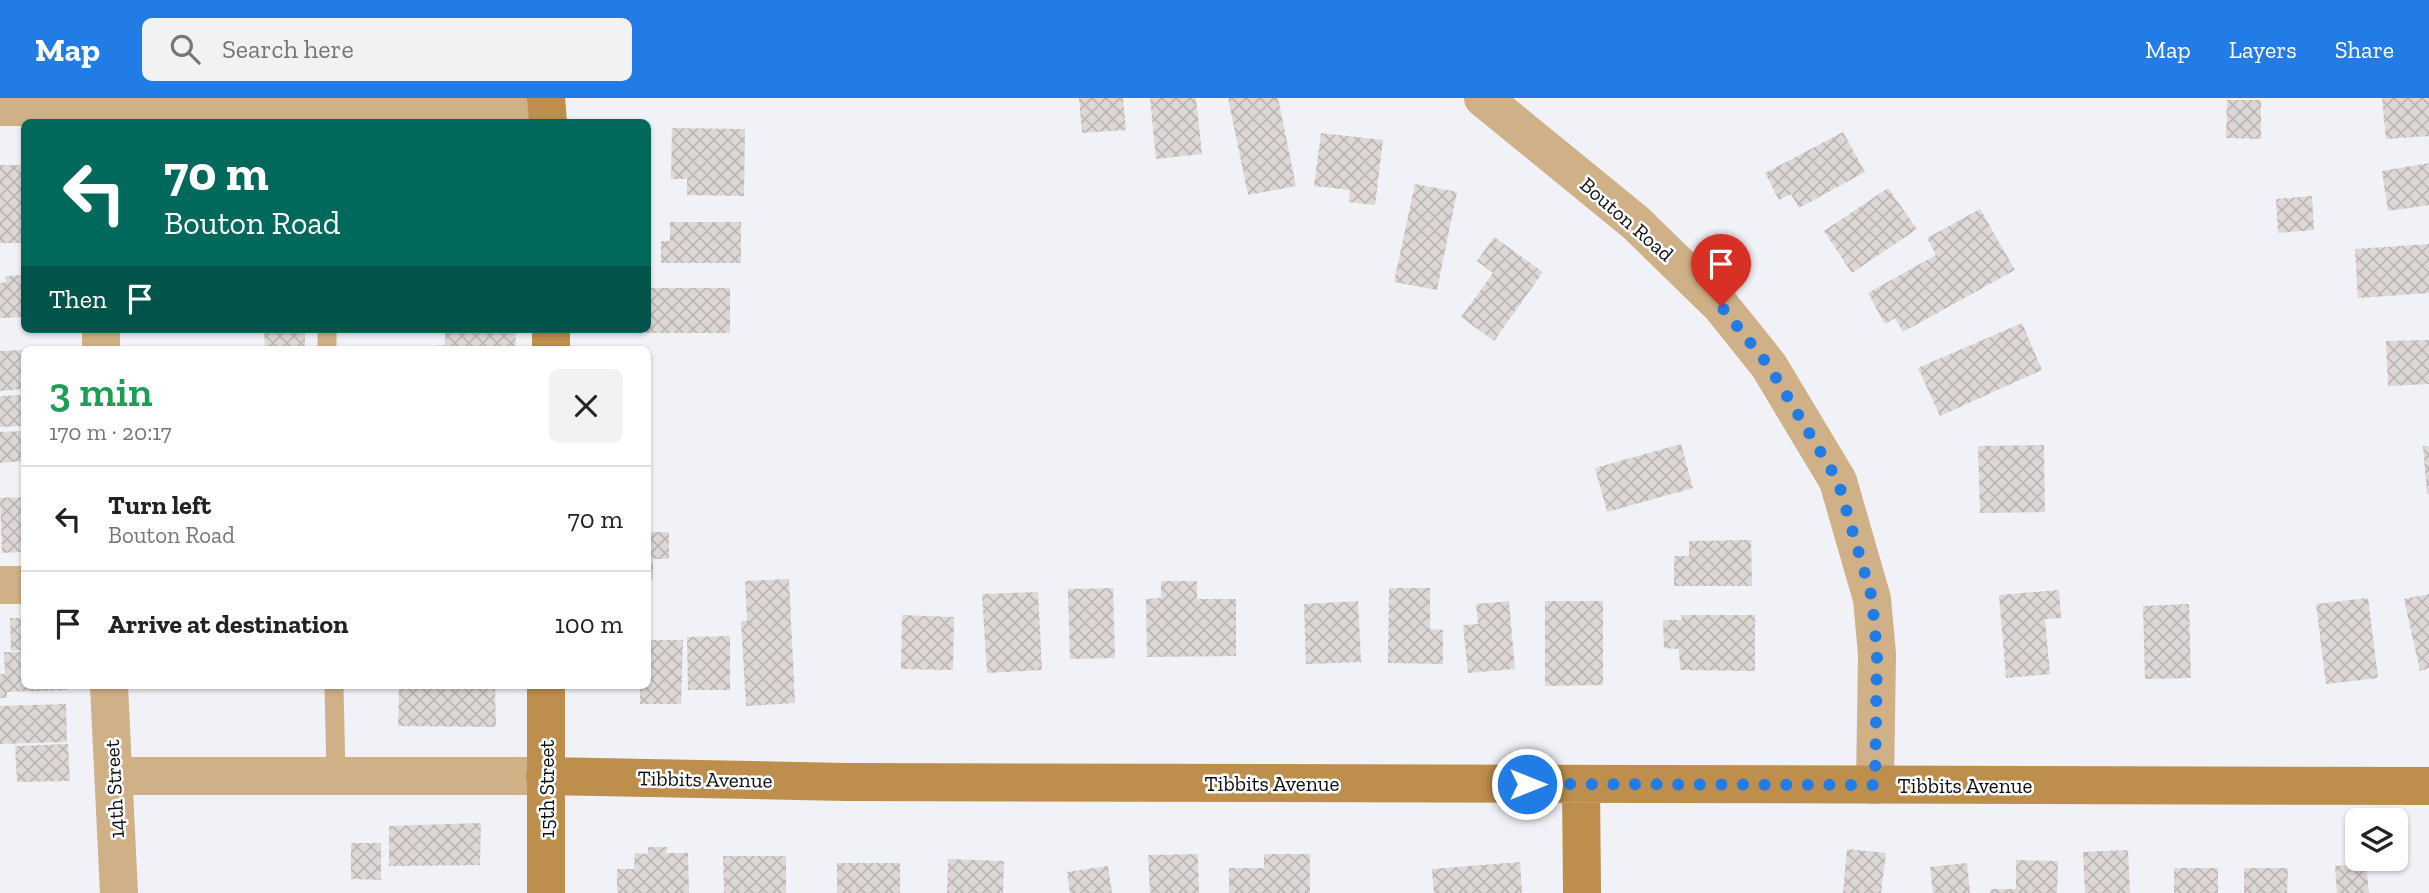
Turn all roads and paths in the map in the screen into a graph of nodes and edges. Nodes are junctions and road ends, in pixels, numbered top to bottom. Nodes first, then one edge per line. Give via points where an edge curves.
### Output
1 (1483, 98) edge
2 (0, 107) edge
3 (547, 110) edge
4 (99, 115) edge
5 (318, 116) edge
6 (0, 585) edge
7 (21, 585) edge
8 (109, 689) edge
9 (334, 689) edge
10 (546, 689) edge
11 (114, 776) junction
12 (336, 776) junction
13 (545, 776) junction
14 (1581, 784) junction
15 (1875, 785) junction
16 (2429, 786) edge
17 (119, 893) edge
18 (546, 893) edge
19 (1582, 893) edge

1 - 15 street, Bouton Road via 1636,223 1721,306 1769,366 1838,481 1872,598 1877,654
2 - 4 street
3 - 5 street
4 - 5 street
6 - 7 street
8 - 11 street, 14th Street
9 - 12 lane
10 - 13 street, 15th Street
11 - 12 street, Tibbits Avenue
11 - 17 street, 14th Street
12 - 13 street, Tibbits Avenue
13 - 14 street, Tibbits Avenue via 860,782
13 - 18 street, 15th Street
14 - 15 street, Tibbits Avenue
14 - 19 street
15 - 16 street, Tibbits Avenue

